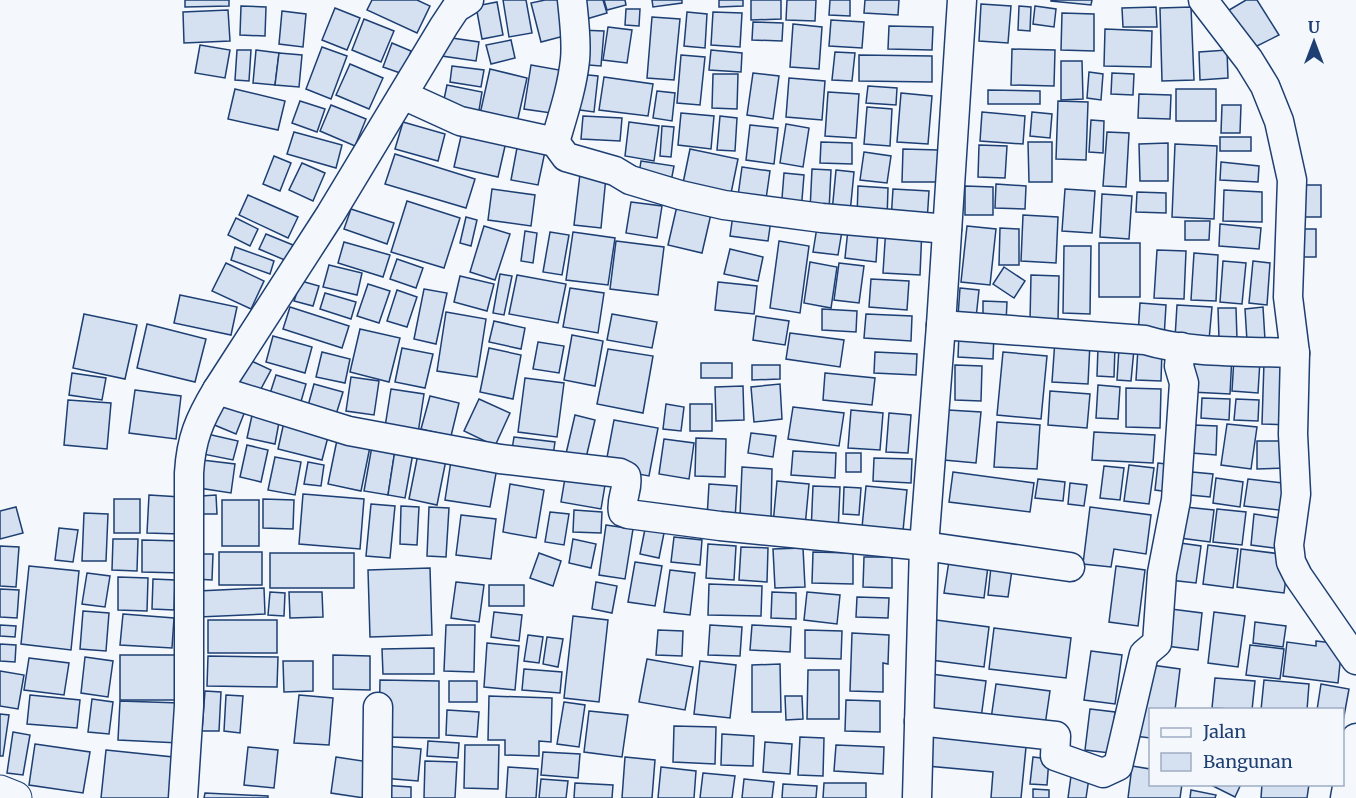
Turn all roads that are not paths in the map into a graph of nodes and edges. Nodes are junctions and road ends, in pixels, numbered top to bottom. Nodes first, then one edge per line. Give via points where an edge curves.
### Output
1 (572, 0) edge
2 (962, 0) edge
3 (1203, 0) edge
4 (460, 3) edge
5 (403, 94) junction
6 (555, 142) junction
7 (947, 230) junction
8 (941, 325) junction
9 (1181, 347) junction
10 (1295, 353) junction
11 (216, 390) junction
12 (924, 546) junction
13 (1070, 567) dead end
14 (1356, 660) edge
15 (378, 707) dead end
16 (919, 721) junction
17 (1356, 738) edge
18 (0, 792) edge
19 (15, 798) edge
20 (183, 798) edge
21 (377, 798) edge
22 (916, 798) edge
23 (1345, 798) edge

1 - 6 street via 576,58
2 - 7 street
3 - 10 street via 1249,60 1279,121 1292,180 1288,297
4 - 5 street
5 - 6 street via 460,121
5 - 11 street
6 - 7 street via 566,157 713,203
7 - 8 street
8 - 9 street via 1145,340
8 - 12 street
9 - 10 street
9 - 16 street via 1179,366 1184,383 1176,500 1162,573 1157,643 1144,654 1118,766 1103,773 1055,756 1056,736
10 - 14 street via 1296,494 1290,562
11 - 12 street via 349,431 500,459 620,473 627,481 622,506 628,514
11 - 20 street via 190,450 189,706
12 - 13 street
12 - 16 street
15 - 21 street
16 - 22 street
17 - 23 street
18 - 19 main road

